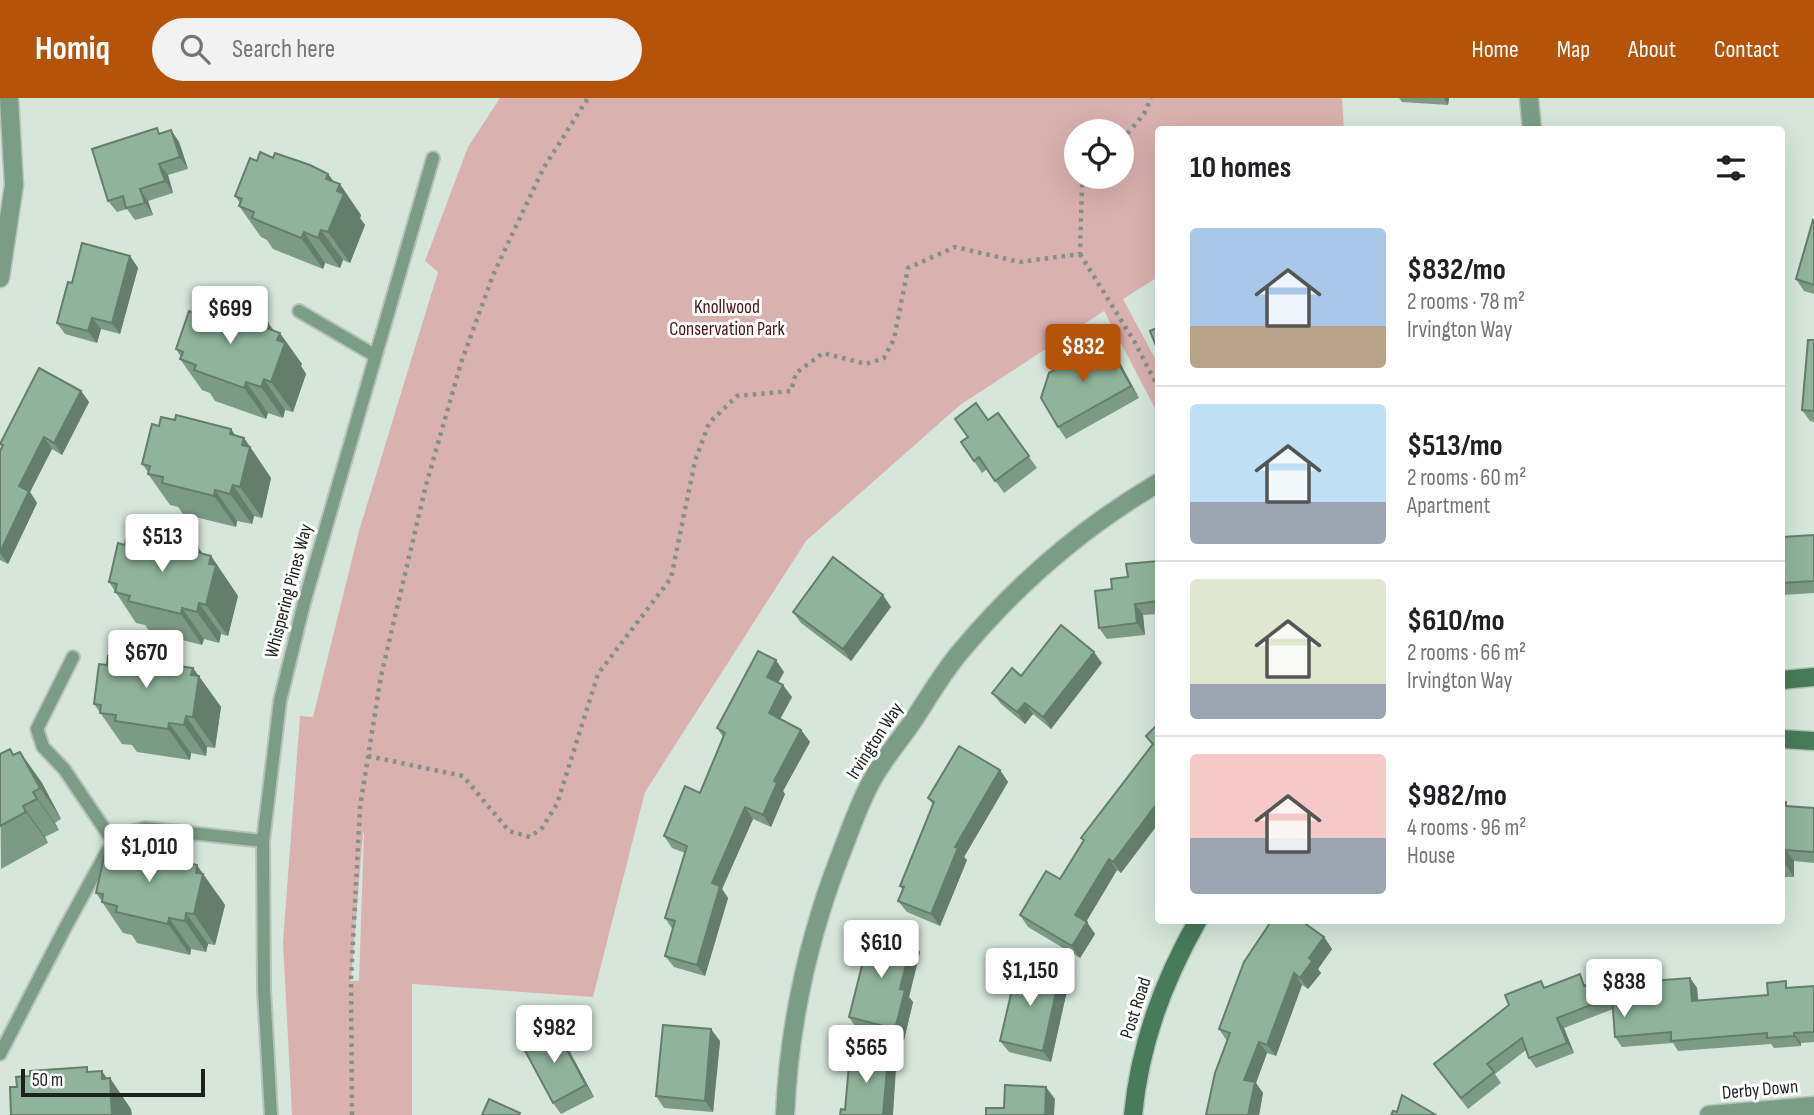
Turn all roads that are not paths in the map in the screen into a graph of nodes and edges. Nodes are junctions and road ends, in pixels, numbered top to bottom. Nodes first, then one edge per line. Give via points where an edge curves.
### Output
1 (12, 98) edge
2 (1530, 98) edge
3 (1532, 126) edge
4 (433, 158) dead end
5 (0, 278) edge
6 (299, 312) dead end
7 (374, 355) junction
8 (1155, 485) edge
9 (74, 657) dead end
10 (1814, 677) edge
11 (1785, 680) edge
12 (1785, 739) edge
13 (1814, 741) edge
14 (263, 841) junction
15 (114, 843) junction
16 (1196, 924) edge
17 (0, 1054) edge
18 (1814, 1106) edge
19 (271, 1115) edge
20 (785, 1115) edge
21 (1133, 1115) edge
22 (1709, 1115) edge

1 - 5 street via 14,185
2 - 3 street
4 - 7 lane, Whispering Pines Way
6 - 7 lane
7 - 14 lane, Whispering Pines Way via 279,701
8 - 20 street, Irvington Way via 1084,531 1029,579 960,652 871,781 830,880 800,988
9 - 15 lane via 37,729 43,747 64,769
10 - 11 street
12 - 13 street
14 - 15 lane via 145,828 119,835
14 - 19 lane, Whispering Pines Way
15 - 17 lane
16 - 21 street, Post Road via 1177,957 1147,1032
18 - 22 street, Derby Down

